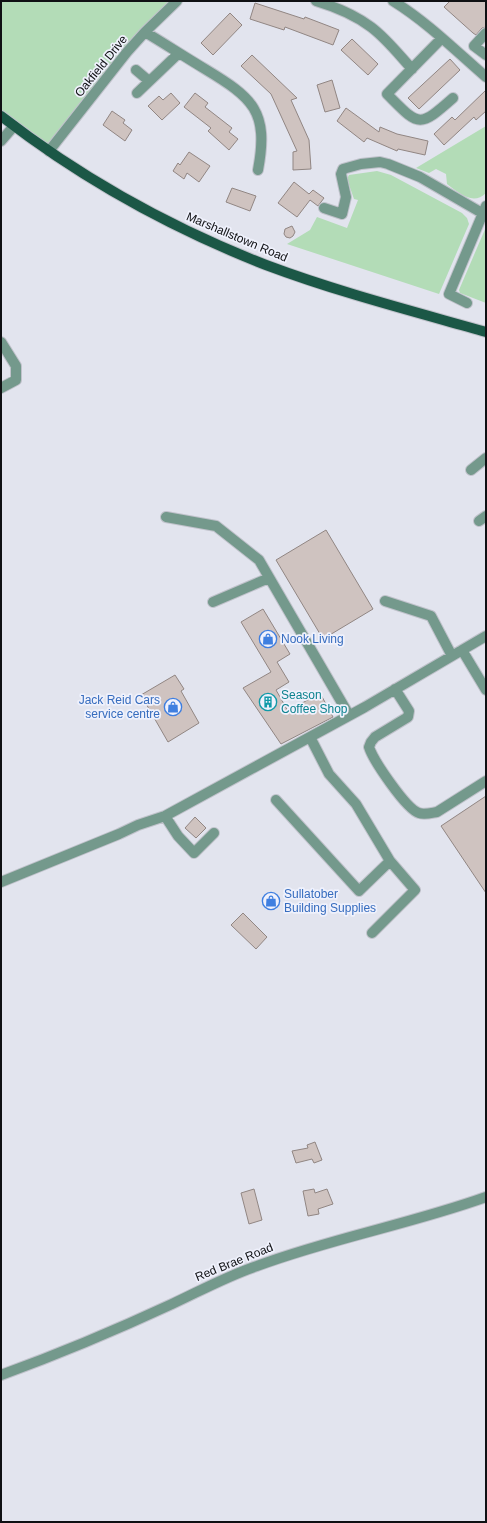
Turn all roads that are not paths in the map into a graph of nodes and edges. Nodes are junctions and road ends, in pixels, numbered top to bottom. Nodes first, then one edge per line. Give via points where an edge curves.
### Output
1 (177, 1) edge
2 (316, 1) edge
3 (394, 1) edge
4 (145, 32) junction
5 (486, 33) edge
6 (442, 38) junction
7 (179, 53) junction
8 (486, 56) edge
9 (412, 69) junction
10 (136, 70) dead end
11 (486, 77) edge
12 (149, 81) junction
13 (137, 93) dead end
14 (453, 98) dead end
15 (1, 116) edge
16 (14, 126) junction
17 (1, 141) edge
18 (49, 151) junction
19 (258, 170) dead end
20 (324, 208) dead end
21 (484, 210) edge
22 (467, 303) dead end
23 (486, 332) edge
24 (1, 342) edge
25 (1, 388) edge
26 (486, 458) edge
27 (471, 470) dead end
28 (166, 517) dead end
29 (269, 578) junction
30 (385, 601) dead end
31 (213, 602) dead end
32 (486, 636) edge
33 (462, 650) junction
34 (452, 656) junction
35 (395, 689) junction
36 (486, 690) edge
37 (350, 715) junction
38 (310, 737) junction
39 (486, 781) edge
40 (276, 800) dead end
41 (165, 816) junction
42 (214, 833) dead end
43 (390, 861) junction
44 (1, 882) edge
45 (372, 933) dead end
46 (486, 1197) edge
47 (1, 1375) edge

1 - 4 street, Oakfield Drive
2 - 9 street via 358,18 372,28
3 - 6 street
4 - 7 street
4 - 18 street, Oakfield Drive
5 - 8 street via 474,46
6 - 9 street
6 - 11 street
7 - 12 street
7 - 19 street via 236,88 251,104 258,118 262,136
9 - 14 street via 387,94 412,117 424,120 433,116
10 - 12 street
12 - 13 street
15 - 16 main road, Marshallstown Road
16 - 17 street
16 - 18 main road, Marshallstown Road
18 - 23 main road, Marshallstown Road via 87,176 195,235 259,262 358,296
20 - 21 street via 342,214 346,197 340,174 343,169 380,162 409,172
21 - 22 street via 448,294
24 - 25 street via 16,366 16,380
26 - 27 street
28 - 29 street via 216,526 259,560
29 - 31 street
29 - 37 street
30 - 34 street via 431,616
32 - 33 street
33 - 34 street
33 - 36 street
34 - 35 street
35 - 37 street
35 - 39 street via 409,711 408,717 375,738 370,748 376,762 409,807 419,813 437,812
37 - 38 street
38 - 41 street
38 - 43 street via 328,774 356,804
40 - 43 street via 359,891
41 - 42 street via 178,836 194,853
41 - 44 street
43 - 45 street via 415,890
46 - 47 street, Red Brae Road via 255,1266 101,1336

